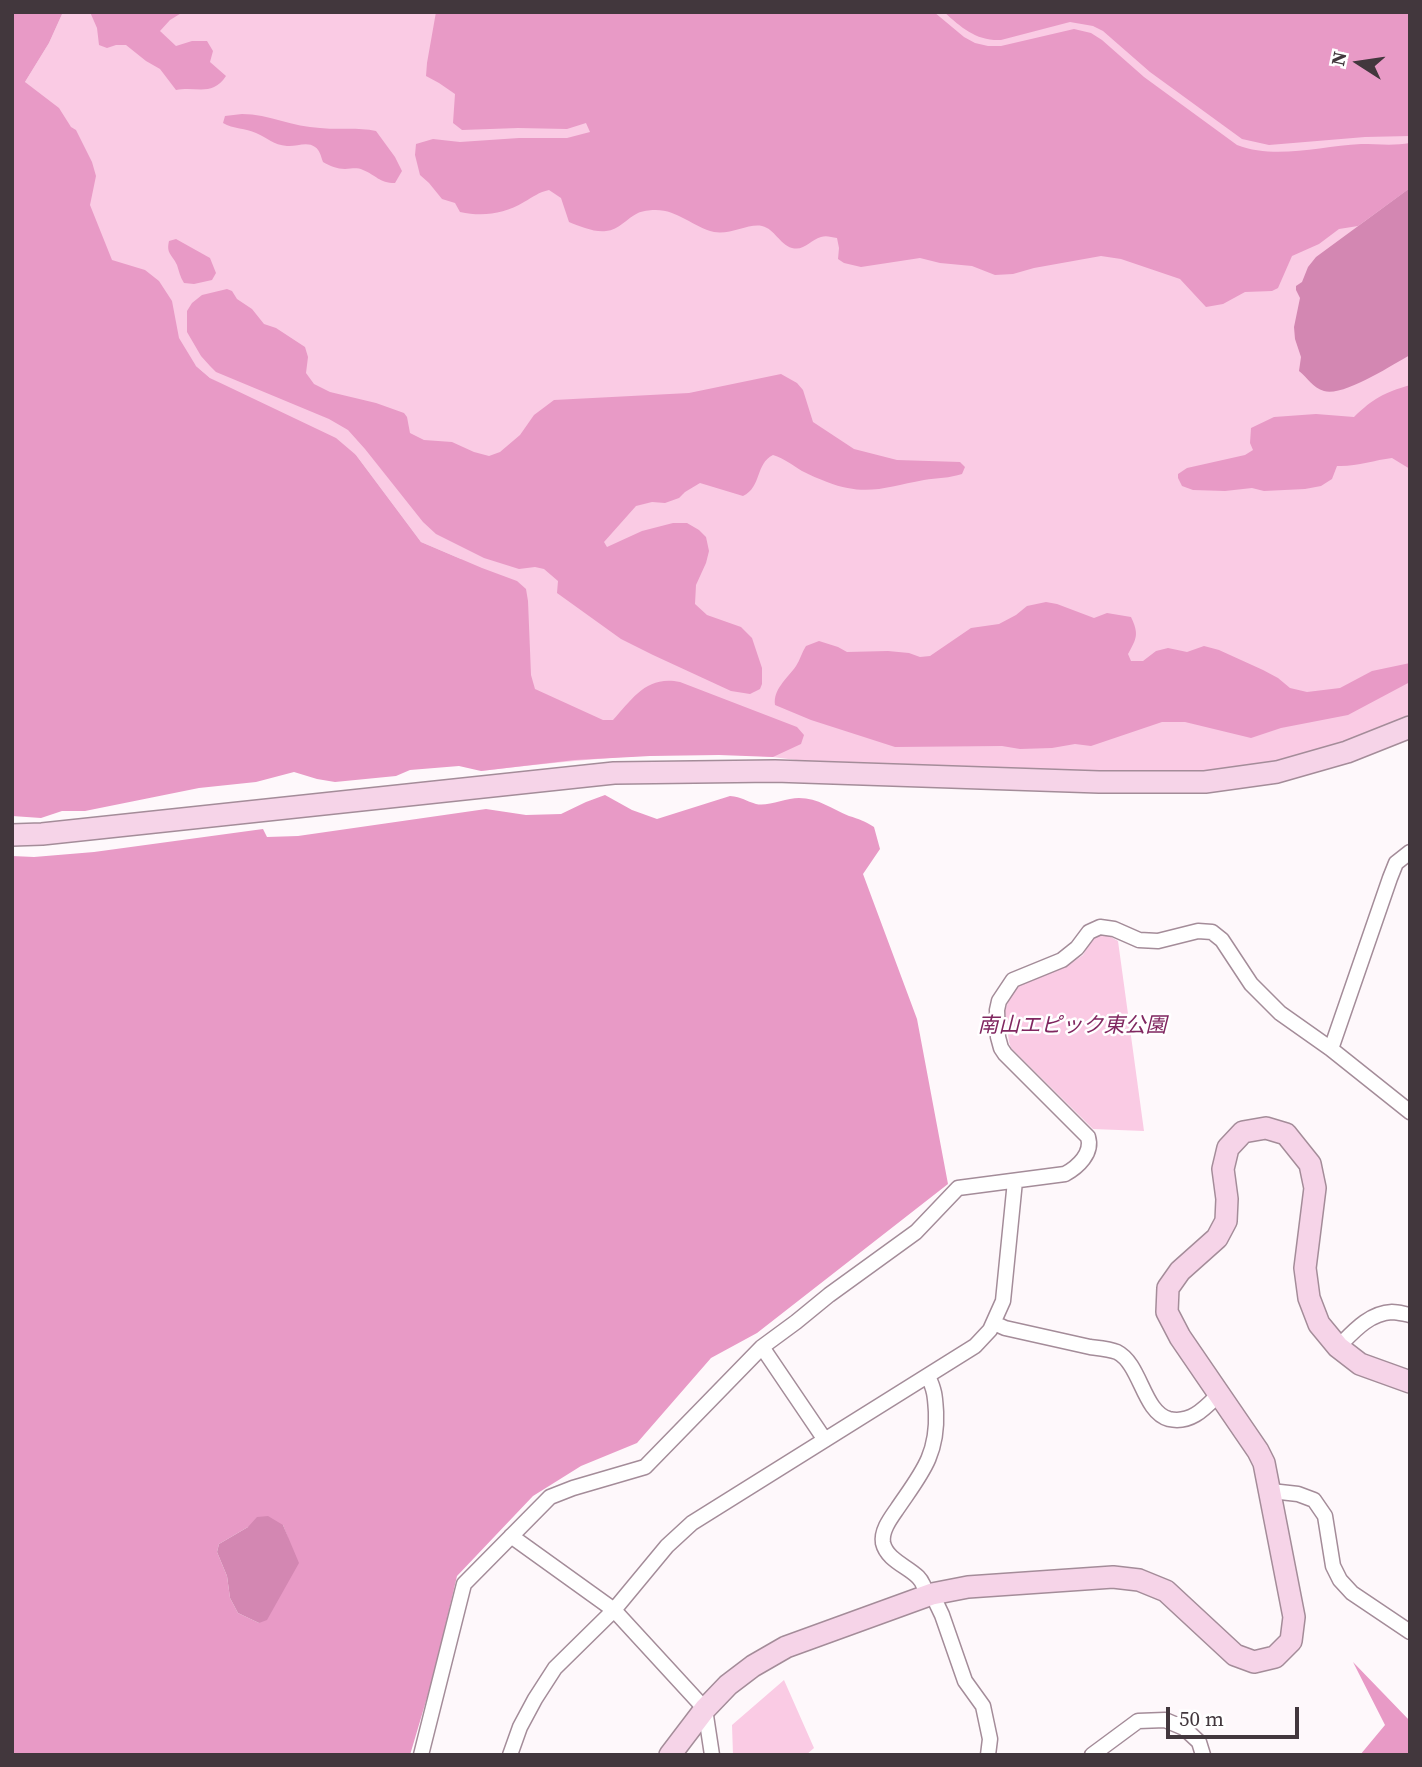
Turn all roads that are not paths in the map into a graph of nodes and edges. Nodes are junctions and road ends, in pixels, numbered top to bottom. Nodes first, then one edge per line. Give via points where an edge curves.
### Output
1 (1410, 727) edge
2 (12, 835) edge
3 (1410, 852) edge
4 (1331, 1049) junction
5 (1410, 1112) edge
6 (1015, 1181) junction
7 (1410, 1315) edge
8 (994, 1323) junction
9 (1338, 1346) junction
10 (762, 1347) junction
11 (928, 1376) junction
12 (1410, 1382) edge
13 (1219, 1394) junction
14 (825, 1440) junction
15 (1271, 1491) junction
16 (511, 1536) junction
17 (929, 1595) junction
18 (614, 1611) junction
19 (1410, 1632) edge
20 (705, 1709) junction
21 (421, 1755) edge
22 (510, 1755) edge
23 (670, 1755) edge
24 (712, 1755) edge
25 (988, 1755) edge
26 (1092, 1755) edge
27 (1203, 1755) edge

1 - 2 street via 1277,772 1205,782 775,771 614,772
3 - 4 street via 1396,863
4 - 5 street
4 - 6 street via 1280,1013 1251,984 1212,932 1198,930 1158,941 1100,927 1062,960 1013,980 999,1001 996,1026 1001,1048 1090,1142 1073,1170
6 - 8 street via 1003,1301
6 - 10 street via 958,1188 916,1232
7 - 9 street via 1393,1312 1373,1317
8 - 11 street via 975,1346
8 - 13 street via 1116,1352 1164,1417 1189,1419
9 - 12 street via 1360,1364
9 - 13 street via 1319,1324 1309,1298 1305,1268 1315,1188 1310,1164 1286,1133 1266,1128 1243,1132 1228,1148 1223,1169 1226,1221 1217,1238 1180,1271 1168,1289 1167,1312
10 - 14 street
10 - 16 street via 645,1467 550,1497
11 - 14 street
11 - 17 street via 935,1391 934,1445 889,1521 883,1544 918,1576
13 - 15 street via 1258,1451
14 - 18 street via 692,1523
15 - 17 street via 1294,1617 1291,1641 1275,1657 1254,1662 1235,1655 1167,1591 1139,1580 1113,1577 1009,1584
15 - 19 street via 1314,1500 1325,1516 1333,1566 1340,1580 1352,1594
16 - 18 street
16 - 21 street via 464,1584
17 - 20 street via 786,1647 728,1685
17 - 25 street via 942,1615 965,1681 983,1706
18 - 20 street
18 - 22 street via 555,1668 520,1727
20 - 23 street
20 - 24 street
26 - 27 street via 1138,1721 1164,1720 1184,1728 1199,1742

